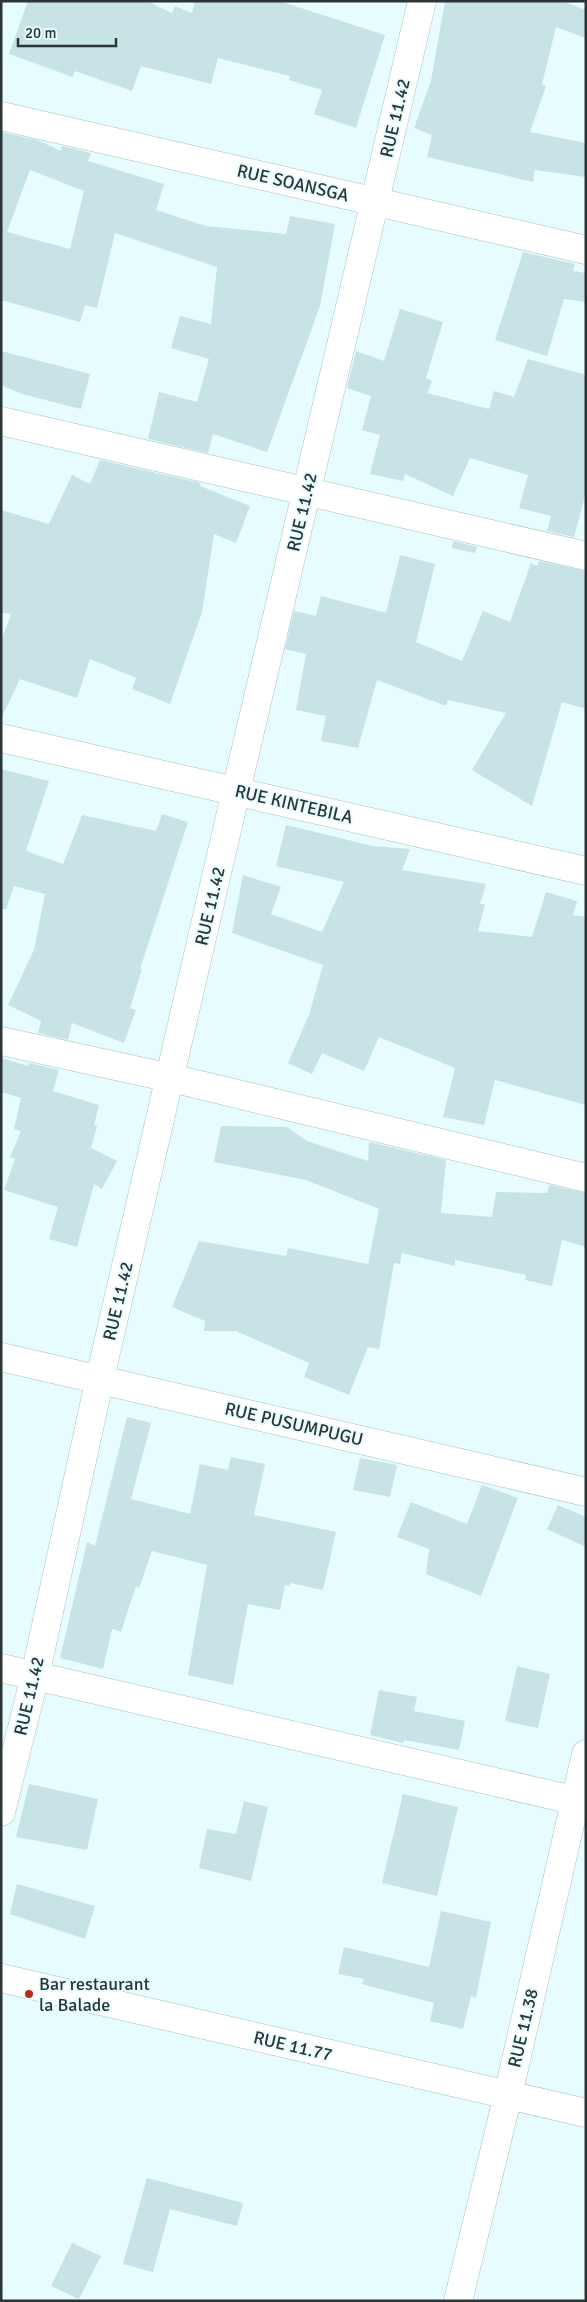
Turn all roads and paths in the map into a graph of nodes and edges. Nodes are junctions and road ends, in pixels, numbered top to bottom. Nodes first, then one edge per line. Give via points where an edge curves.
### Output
1 (422, 1) edge
2 (1, 116) edge
3 (376, 202) junction
4 (586, 250) edge
5 (1, 421) edge
6 (307, 490) junction
7 (586, 556) edge
8 (1, 738) edge
9 (236, 791) junction
10 (586, 871) edge
11 (1, 1041) edge
12 (171, 1078) junction
13 (586, 1178) edge
14 (1, 1357) edge
15 (100, 1378) junction
16 (586, 1492) edge
17 (1, 1668) edge
18 (34, 1676) junction
19 (586, 1754) edge
20 (580, 1802) edge
21 (1, 1812) edge
22 (1, 1978) edge
23 (508, 2095) junction
24 (586, 2113) edge
25 (458, 2301) edge

1 - 3 street, RUE 11.42
2 - 3 street, RUE SOANSGA
3 - 4 street, RUE SOANSGA
3 - 6 street, RUE 11.42
5 - 6 street
6 - 7 street
6 - 9 street, RUE 11.42
8 - 9 street, RUE KINTEBILA
9 - 10 street, RUE KINTEBILA
9 - 12 street, RUE 11.42
11 - 12 street
12 - 13 street
12 - 15 street, RUE 11.42
14 - 15 street, RUE PUSUMPUGU
15 - 16 street, RUE PUSUMPUGU
15 - 18 street, RUE 11.42
17 - 18 street
18 - 20 street
18 - 21 street, RUE 11.42
19 - 20 street, RUE 11.38
20 - 23 street, RUE 11.38
22 - 23 street, RUE 11.77
23 - 24 street, RUE 11.77
23 - 25 street, RUE 11.38

